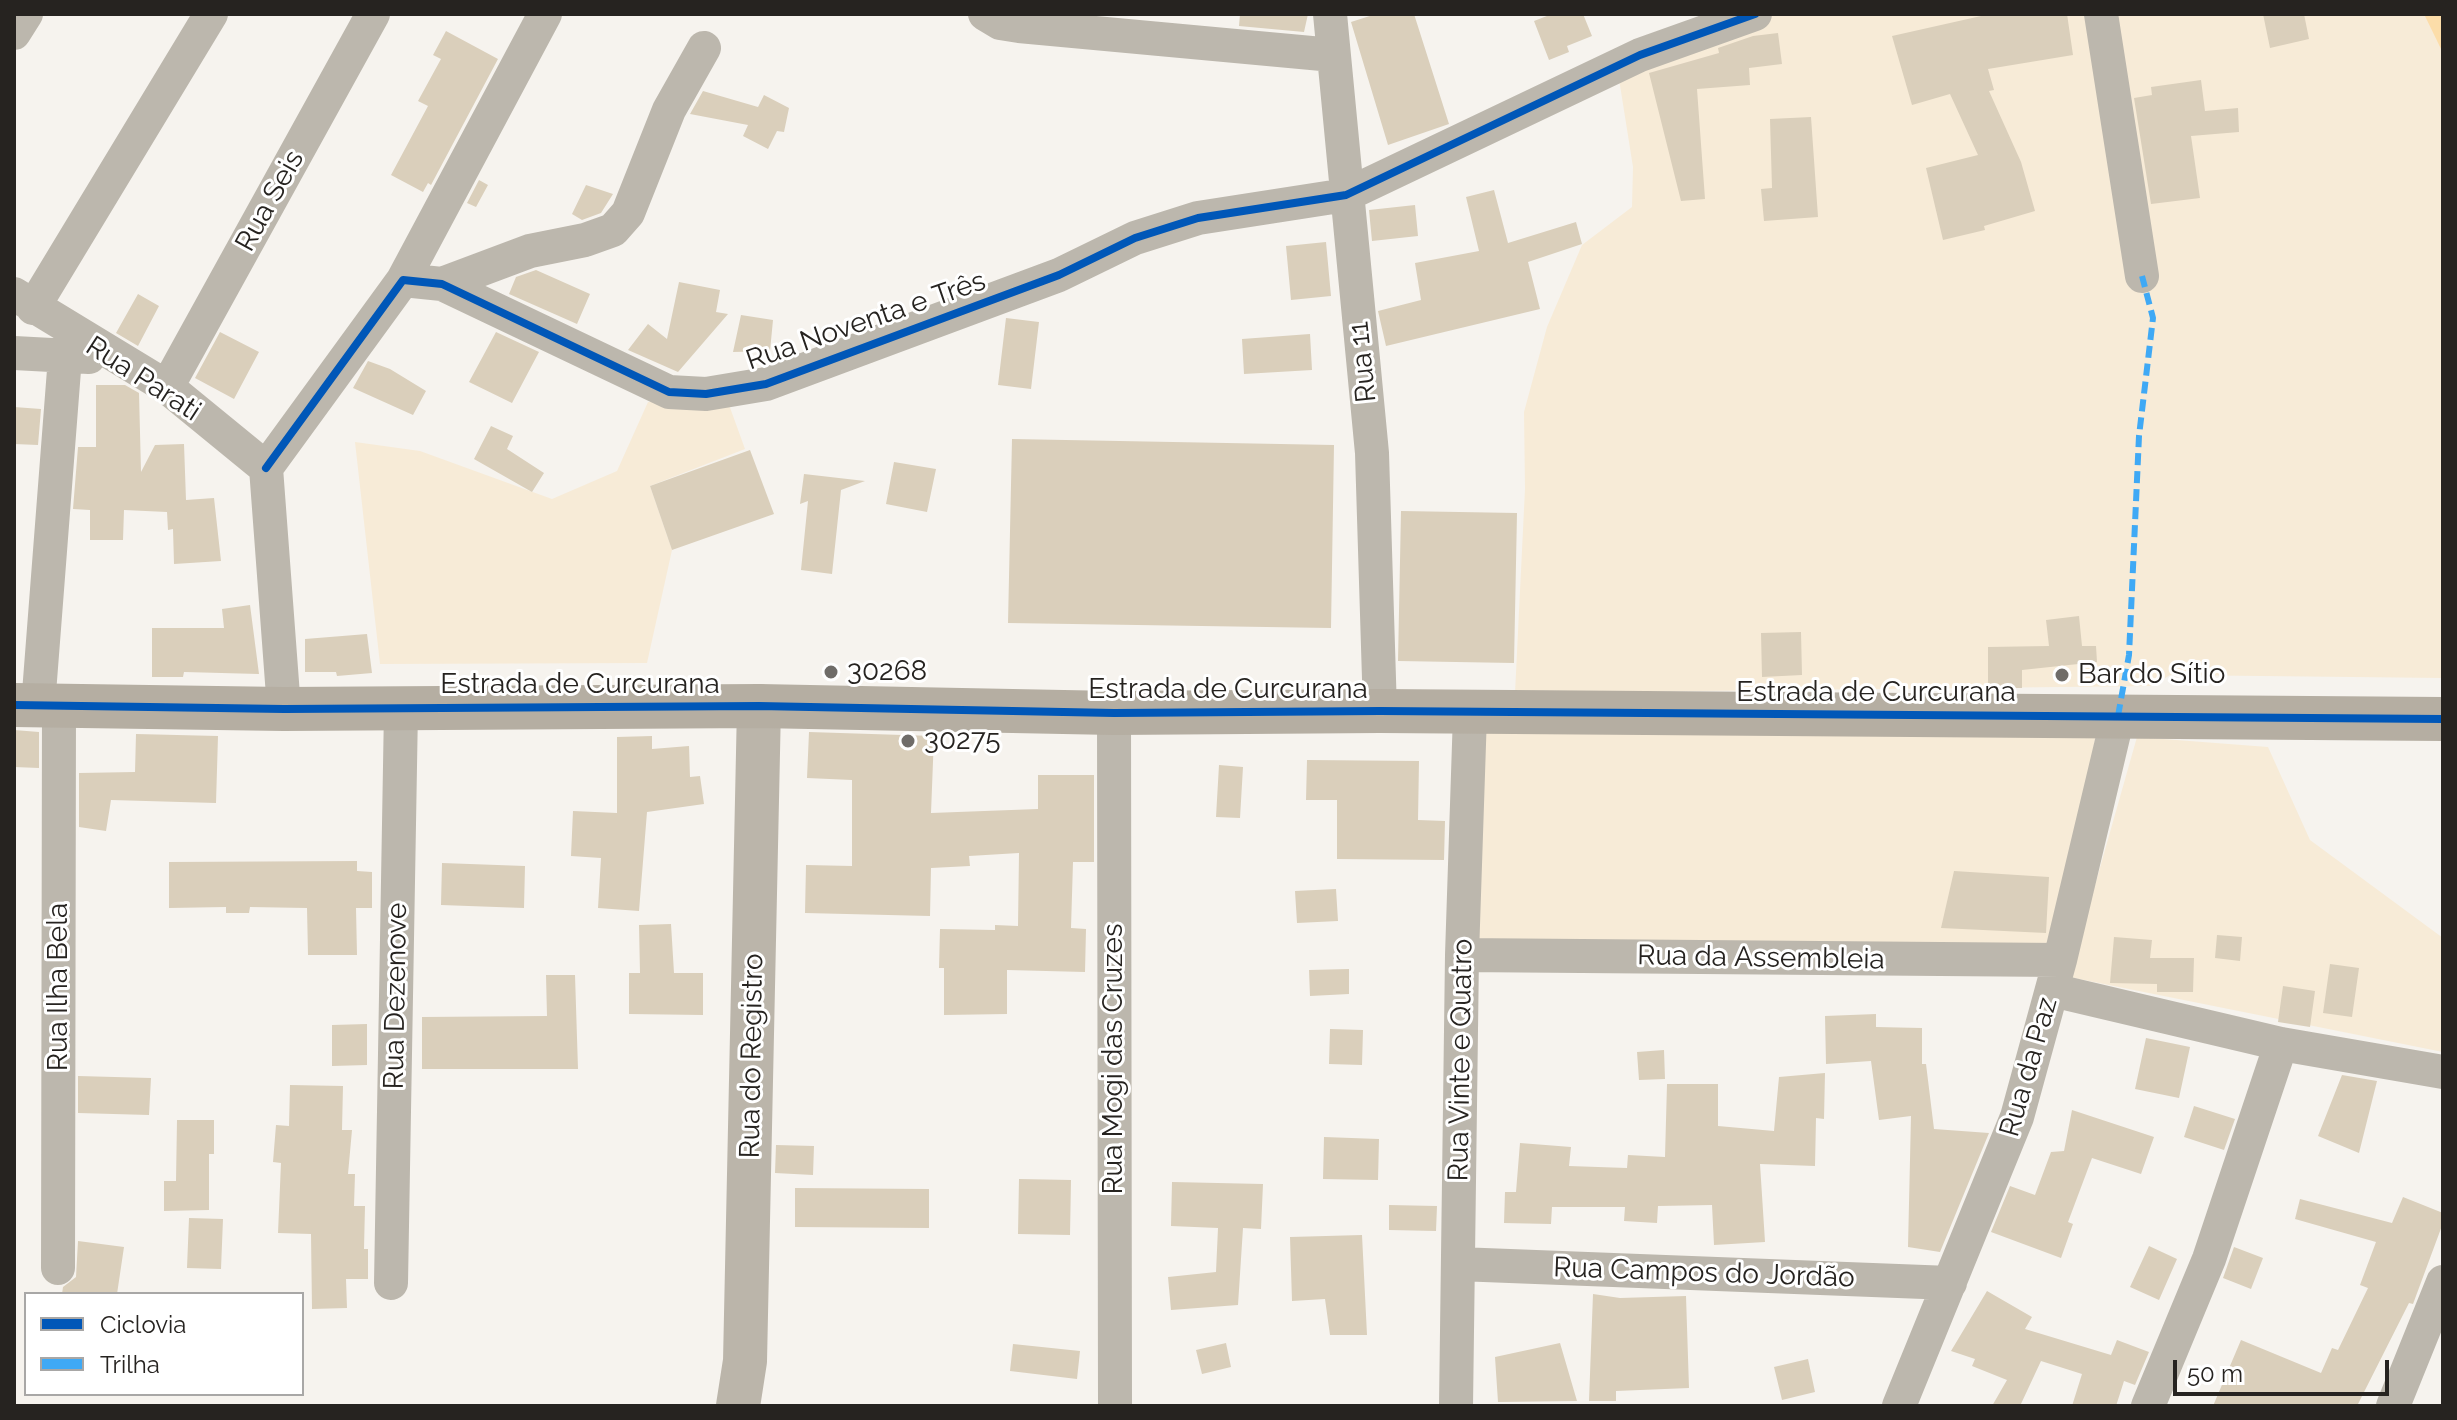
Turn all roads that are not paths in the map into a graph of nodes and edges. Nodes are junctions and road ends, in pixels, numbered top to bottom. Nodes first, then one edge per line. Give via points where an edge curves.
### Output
1 (26, 14) edge
2 (211, 14) edge
3 (373, 14) edge
4 (545, 14) edge
5 (985, 14) edge
6 (1330, 14) edge
7 (1755, 14) edge
8 (2101, 14) edge
9 (14, 33) edge
10 (704, 48) dead end
11 (1333, 55) junction
12 (1346, 195) junction
13 (2142, 276) dead end
14 (403, 280) junction
15 (442, 284) junction
16 (24, 301) edge
17 (14, 353) edge
18 (65, 357) junction
19 (113, 358) junction
20 (167, 387) junction
21 (266, 468) junction
22 (37, 706) edge
23 (759, 706) junction
24 (284, 709) junction
25 (401, 709) junction
26 (1380, 711) junction
27 (1114, 713) junction
28 (1470, 714) junction
29 (2118, 716) junction
30 (2443, 719) edge
31 (1462, 955) junction
32 (2056, 975) junction
33 (2281, 1044) junction
34 (2443, 1072) edge
35 (1458, 1264) junction
36 (58, 1268) dead end
37 (2443, 1282) edge
38 (391, 1283) dead end
39 (1950, 1283) junction
40 (1115, 1405) edge
41 (738, 1406) edge
42 (1456, 1406) edge
43 (1899, 1406) edge
44 (2148, 1406) edge
45 (2393, 1406) edge

1 - 9 street
2 - 16 street
3 - 20 street, Rua Seis
4 - 14 street
5 - 11 street via 1019,26
6 - 11 street, Rua 11
7 - 12 street, Rua Noventa e Três via 1640,55
8 - 13 street
10 - 15 street via 669,110 628,213 613,230 530,251
11 - 12 street, Rua 11
12 - 15 street, Rua Noventa e Três via 1198,218 766,384 706,394 669,392
12 - 26 street, Rua 11 via 1372,453
14 - 15 street, Rua Noventa e Três
14 - 21 street
16 - 19 street, Rua Parati
17 - 18 street
18 - 19 street
18 - 22 street, Rua Ilha Bela
19 - 20 street, Rua Parati
20 - 21 street, Rua Parati
21 - 24 street
22 - 24 main road, Estrada de Curcurana
22 - 36 street, Rua Ilha Bela
23 - 25 main road, Estrada de Curcurana
23 - 27 main road, Estrada de Curcurana
23 - 41 street, Rua do Registro via 745,1361
24 - 25 main road, Estrada de Curcurana
25 - 38 street, Rua Dezenove
26 - 27 main road, Estrada de Curcurana
26 - 28 main road, Estrada de Curcurana
27 - 40 street, Rua Mogi das Cruzes
28 - 29 main road, Estrada de Curcurana
28 - 31 street, Rua Vinte e Quatro
29 - 30 main road, Estrada de Curcurana
29 - 32 street, Rua da Paz
31 - 32 street, Rua da Assembleia
31 - 35 street, Rua Vinte e Quatro
32 - 33 street, Rua da Assembleia
32 - 39 street, Rua da Paz via 2017,1117
33 - 34 street, Rua da Assembleia
33 - 44 street via 2209,1259
35 - 39 street, Rua Campos do Jordão
35 - 42 street, Rua Vinte e Quatro
37 - 45 street
39 - 43 street, Rua da Paz

